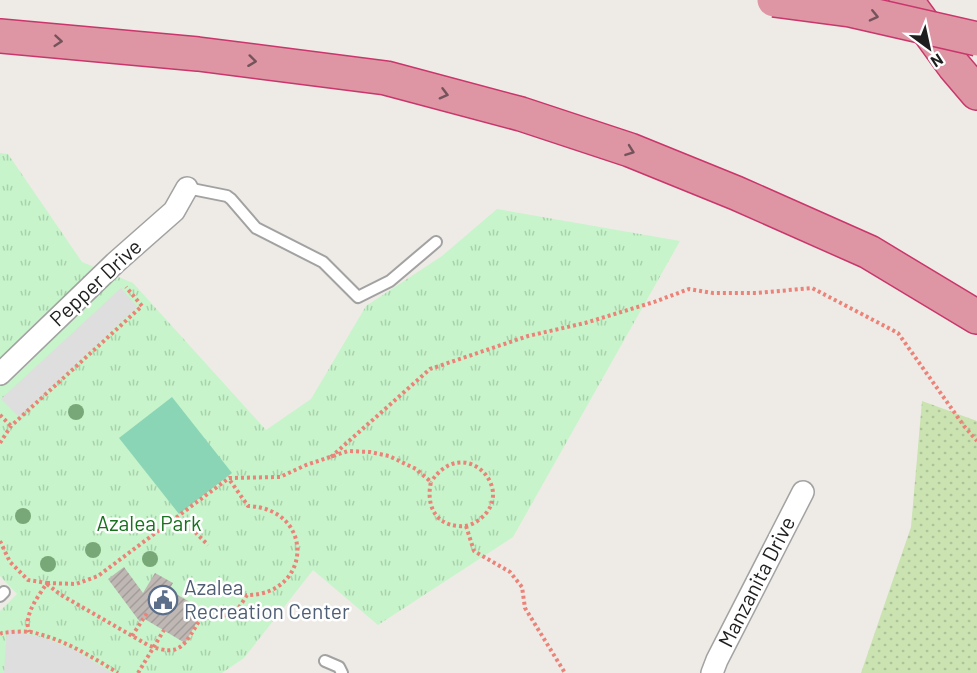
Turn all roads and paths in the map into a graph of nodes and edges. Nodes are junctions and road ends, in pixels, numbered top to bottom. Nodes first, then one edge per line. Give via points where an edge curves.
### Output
1 (774, 0) edge
2 (906, 0) edge
3 (0, 36) edge
4 (977, 39) edge
5 (977, 93) edge
6 (187, 189) joint
7 (436, 242) dead end
8 (126, 287) dead end
9 (977, 317) edge
10 (0, 374) edge
11 (0, 415) edge
12 (11, 426) junction
13 (977, 441) edge
14 (0, 442) edge
15 (331, 457) junction
16 (229, 478) junction
17 (431, 482) junction
18 (803, 492) dead end
19 (176, 519) junction
20 (466, 526) junction
21 (0, 542) edge
22 (208, 544) dead end
23 (47, 583) junction
24 (147, 613) dead end
25 (164, 630) dead end
26 (29, 632) junction
27 (0, 634) edge
28 (132, 636) junction
29 (153, 647) junction
30 (325, 662) dead end
31 (118, 673) edge
32 (138, 673) edge
33 (342, 673) edge
34 (565, 673) edge
35 (712, 673) edge

1 -> 4 highway, bridge via 850,10
2 - 5 highway
3 -> 9 highway via 198,54 386,78 521,114 630,150 869,252
6 - 7 lane via 227,196 256,228 323,262 358,297 390,281
6 - 10 street, Pepper Drive via 174,211
8 - 12 path via 142,306
11 - 12 path
12 - 14 path
13 - 15 path via 898,333 812,288 746,293 689,289 430,369
15 - 16 path via 280,477
15 - 17 path via 348,451 380,454 416,469
16 - 19 path
16 - 29 path via 249,506 273,510 291,527 298,551 296,564 282,585 272,591 247,596 231,614 201,618 182,647 162,651
17 - 20 path via 429,501 439,518 447,524
17 - 20 path via 446,466 457,462 478,467 487,474 492,484 491,506 485,516
18 - 35 street, Manzanita Drive
19 - 22 path
19 - 23 path via 98,576 76,584
20 - 34 path via 474,551 510,572 522,587 525,608
21 - 23 path via 10,562 28,580
23 - 26 path via 32,607 26,625
23 - 28 path
24 - 28 path
25 - 29 path
26 - 27 path
26 - 31 path via 61,641
28 - 29 path
29 - 32 path
30 - 33 lane via 339,667

